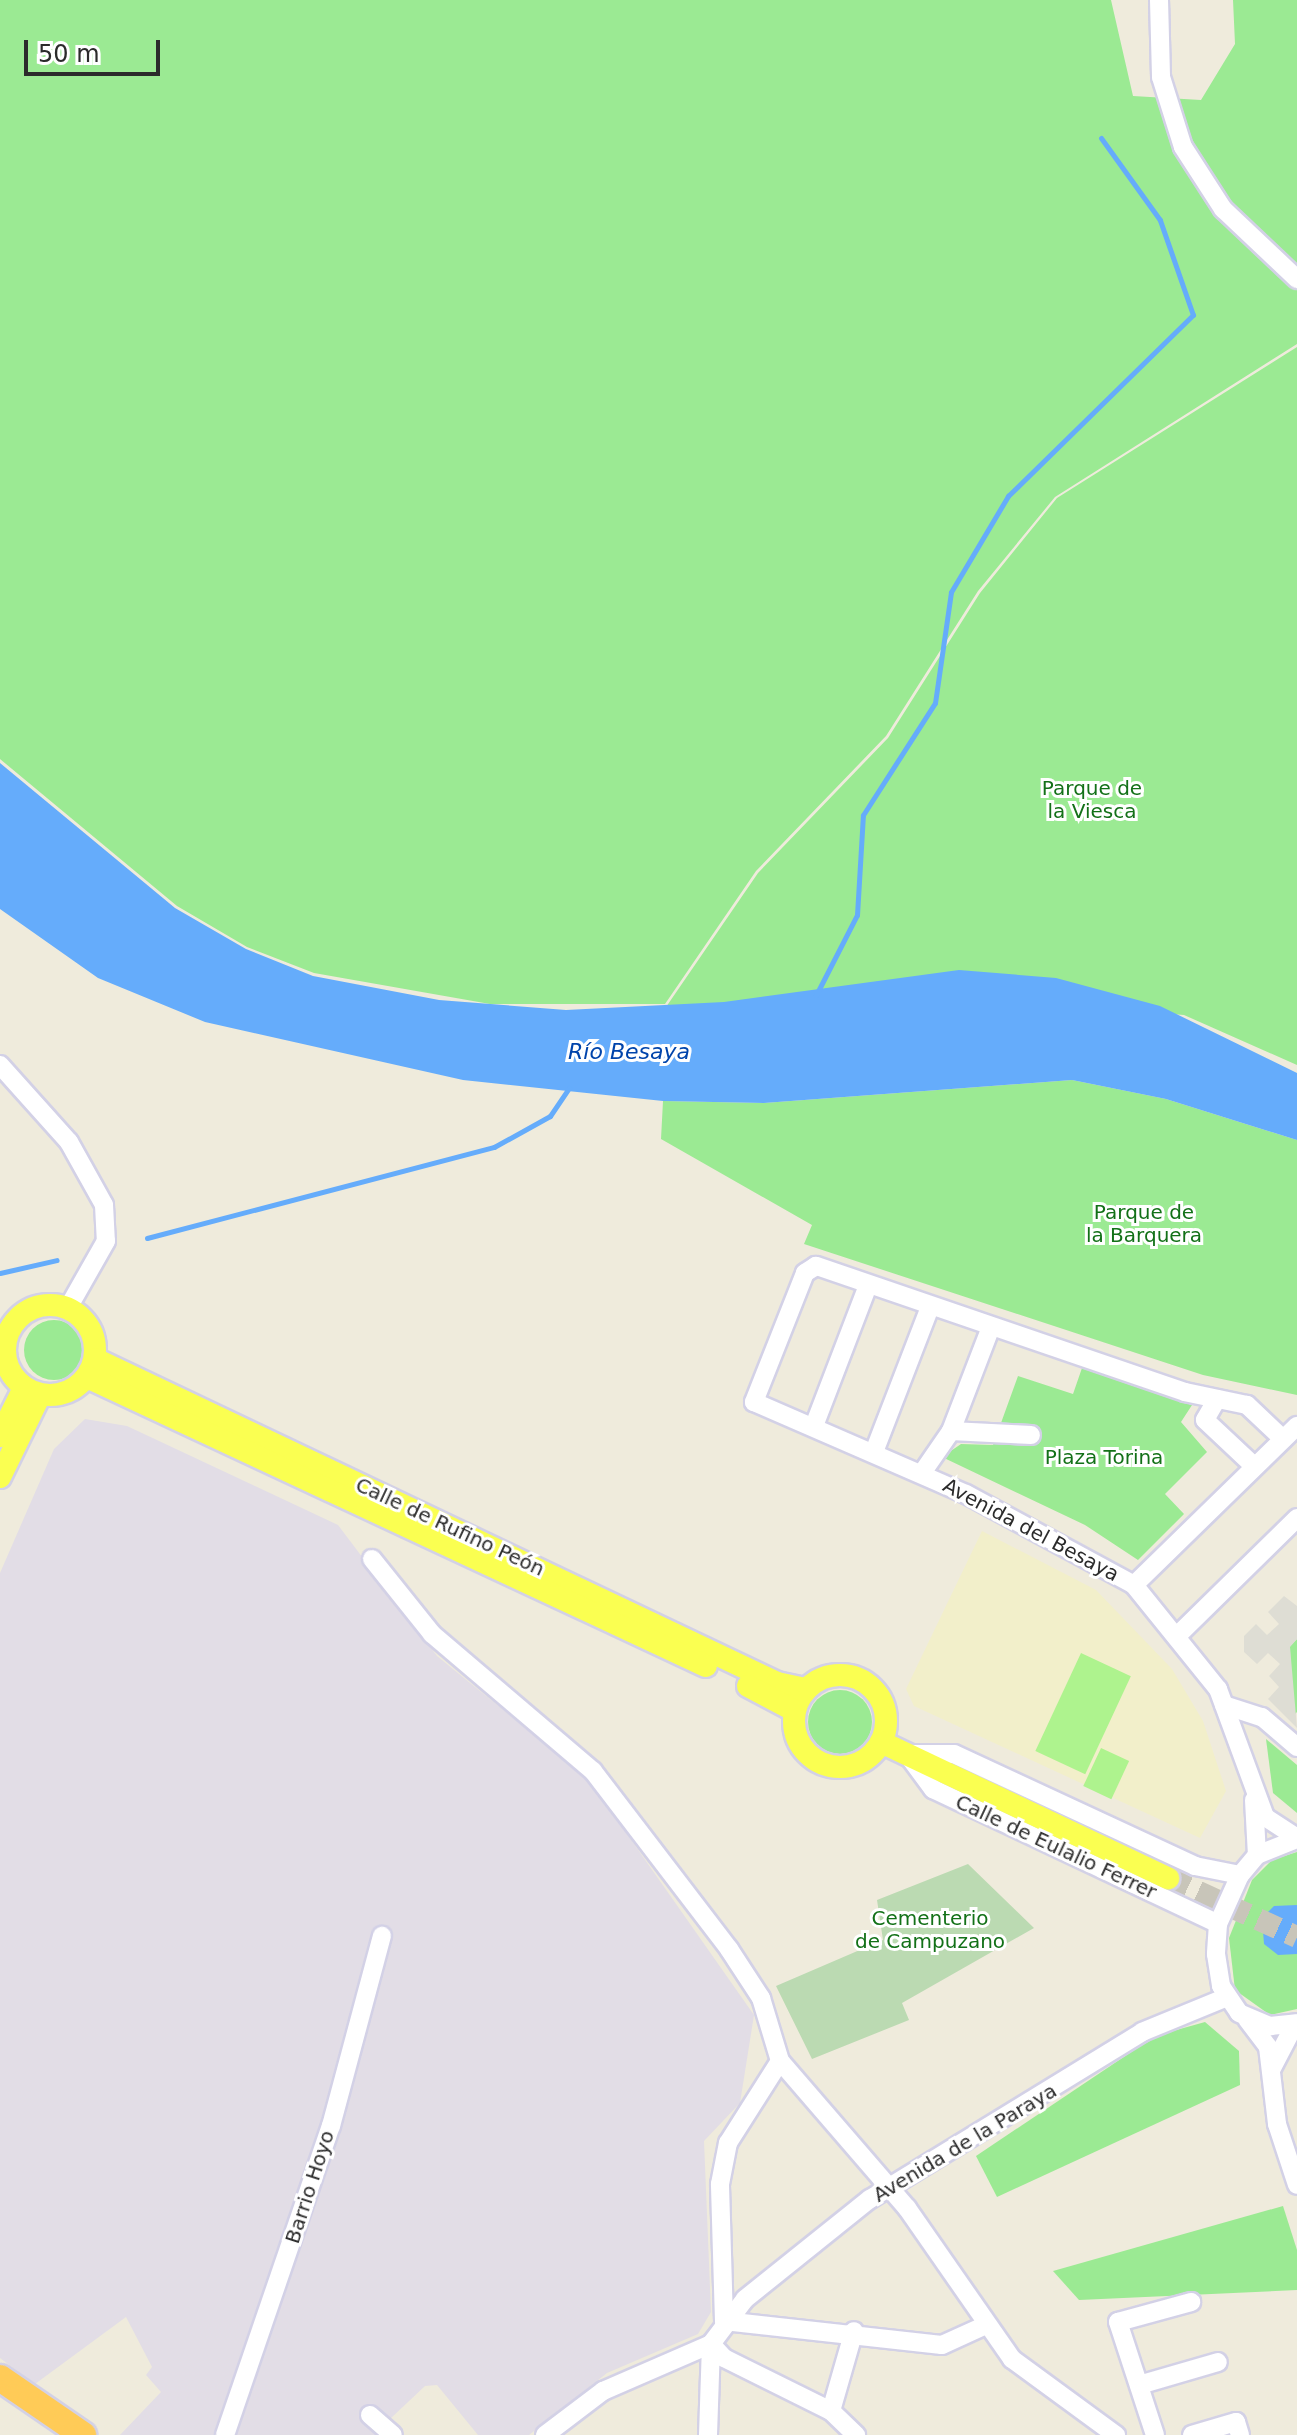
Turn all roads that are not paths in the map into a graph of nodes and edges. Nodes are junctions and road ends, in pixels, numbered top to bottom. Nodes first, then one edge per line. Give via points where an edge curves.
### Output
1 (1159, 0) edge
2 (1297, 279) edge
3 (0, 1065) edge
4 (868, 1285) junction
5 (930, 1307) junction
6 (68, 1308) junction
7 (991, 1327) junction
8 (3, 1363) edge
9 (91, 1368) junction
10 (32, 1391) junction
11 (1217, 1399) junction
12 (814, 1426) junction
13 (1297, 1426) edge
14 (951, 1431) junction
15 (1031, 1435) dead end
16 (0, 1436) edge
17 (1283, 1439) junction
18 (874, 1452) junction
19 (1254, 1466) junction
20 (922, 1473) junction
21 (0, 1477) edge
22 (1297, 1518) edge
23 (372, 1559) dead end
24 (1134, 1585) junction
25 (1180, 1633) junction
26 (806, 1689) junction
27 (1224, 1705) junction
28 (795, 1711) junction
29 (881, 1742) junction
30 (1297, 1747) edge
31 (907, 1754) junction
32 (1254, 1800) junction
33 (1297, 1839) edge
34 (1257, 1855) junction
35 (1240, 1875) junction
36 (1168, 1878) tunnel mouth
37 (1218, 1924) junction
38 (382, 1936) dead end
39 (1225, 1998) junction
40 (1247, 2019) junction
41 (1296, 2023) edge
42 (780, 2061) junction
43 (1272, 2068) junction
44 (1297, 2185) edge
45 (890, 2188) junction
46 (1191, 2302) dead end
47 (724, 2321) junction
48 (986, 2325) junction
49 (854, 2331) junction
50 (711, 2344) junction
51 (1218, 2362) dead end
52 (0, 2378) edge
53 (1139, 2385) junction
54 (831, 2411) junction
55 (370, 2415) dead end
56 (83, 2435) edge
57 (225, 2435) edge
58 (393, 2435) edge
59 (545, 2435) edge
60 (708, 2435) edge
61 (856, 2435) edge
62 (1116, 2435) edge
63 (1155, 2435) edge
64 (1192, 2435) edge
65 (1240, 2435) edge

1 - 2 street via 1161,77 1183,147 1223,209
3 - 6 street via 69,1142 104,1205 106,1241
4 - 5 street
4 - 12 street
4 - 12 street, Avenida del Besaya via 816,1266 805,1273 754,1402
5 - 7 street
5 - 18 street
6 - 8 main road via 42,1306 18,1318 7,1335
6 - 9 main road via 89,1325
7 - 11 street
7 - 14 street
8 - 10 main road
9 - 10 main road via 69,1392
9 - 26 main road, Calle de Rufino Peón via 777,1683
9 - 28 main road, Calle de Rufino Peón
10 - 16 main road
10 - 21 main road
11 - 17 street via 1247,1405
11 - 19 street via 1205,1420
12 - 18 street, Avenida del Besaya
13 - 17 street
14 - 15 street
14 - 20 street
17 - 19 street
18 - 20 street, Avenida del Besaya
19 - 24 street
20 - 24 street, Avenida del Besaya
22 - 25 street
23 - 42 street via 432,1634 593,1771 761,1998
24 - 25 street, Avenida del Besaya
25 - 27 street, Avenida del Besaya
26 - 28 main road
26 - 29 main road via 830,1676 866,1683 883,1705
27 - 30 street via 1262,1717
27 - 32 street, Avenida del Besaya
28 - 29 main road via 798,1741 819,1763 859,1763
29 - 31 main road, Calle de Eulalio Ferrer
31 - 35 street, Calle de Eulalio Ferrer via 954,1754 1195,1866
31 - 36 main road, Calle de Eulalio Ferrer
31 - 37 street, Calle de Eulalio Ferrer via 933,1789
32 - 33 street via 1270,1824
32 - 34 street
33 - 34 street
34 - 35 street
35 - 37 street
37 - 39 street
38 - 57 street, Barrio Hoyo via 331,2126
39 - 40 street
39 - 45 street, Avenida de la Paraya via 1142,2032
40 - 41 street
40 - 43 street via 1266,2041
41 - 43 street
42 - 45 street
42 - 47 street via 728,2143 720,2184
43 - 44 street via 1277,2124
45 - 47 street, Avenida de la Paraya
45 - 48 street
46 - 53 street via 1118,2322
47 - 49 street
47 - 50 street
48 - 49 street via 942,2345
48 - 62 street via 1036,2381
49 - 54 street
50 - 54 street via 724,2358
50 - 59 street via 603,2391
50 - 60 street
51 - 53 street
52 - 56 highway
53 - 63 street
54 - 61 street
55 - 58 street
64 - 65 street via 1236,2422

